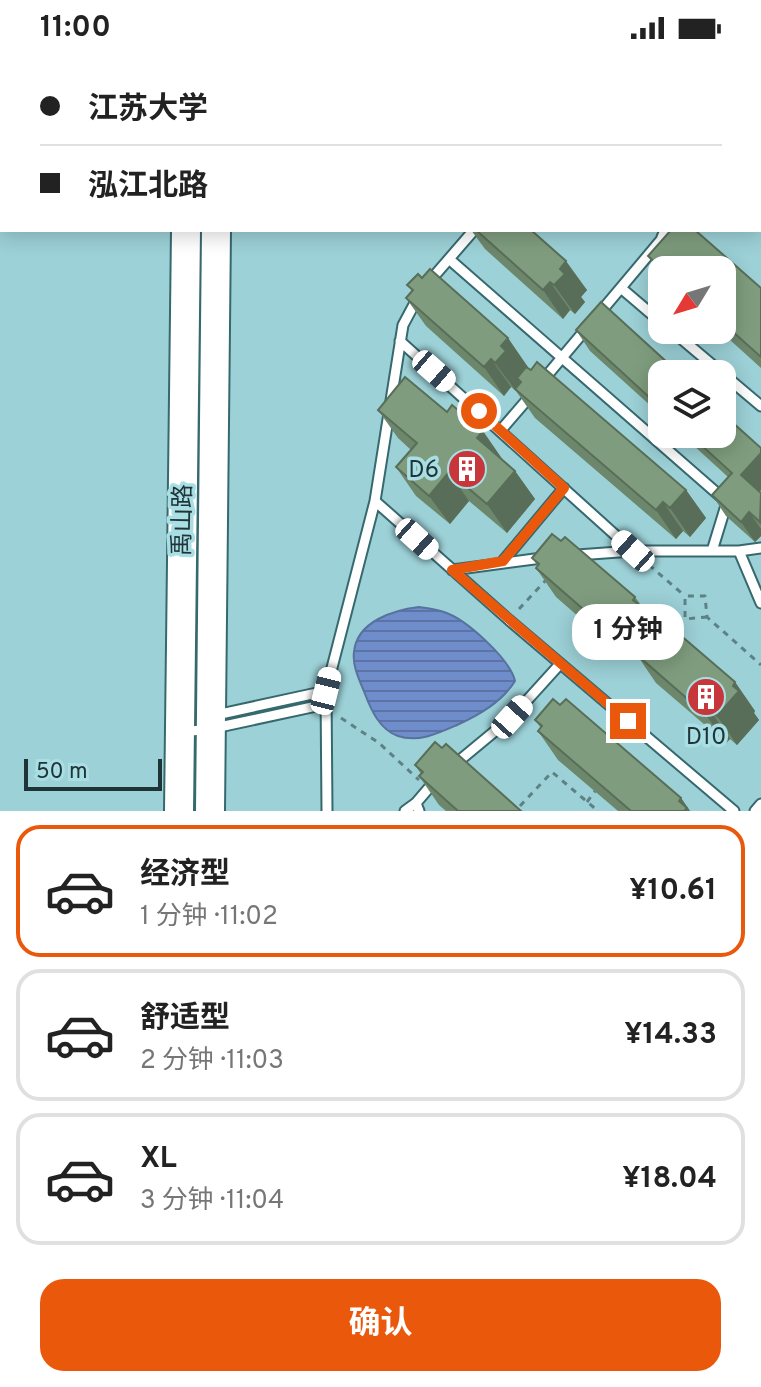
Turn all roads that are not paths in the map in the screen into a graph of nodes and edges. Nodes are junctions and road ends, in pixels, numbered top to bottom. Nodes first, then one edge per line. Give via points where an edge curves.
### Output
1 (186, 232) edge
2 (216, 232) edge
3 (472, 232) edge
4 (664, 232) edge
5 (449, 259) junction
6 (621, 288) junction
7 (648, 311) edge
8 (400, 341) junction
9 (688, 344) edge
10 (562, 358) junction
11 (761, 406) edge
12 (501, 430) junction
13 (564, 488) junction
14 (375, 501) junction
15 (761, 548) edge
16 (633, 551) junction
17 (712, 551) junction
18 (739, 551) junction
19 (568, 556) edge
20 (555, 557) edge
21 (503, 561) junction
22 (452, 570) junction
23 (761, 603) edge
24 (560, 664) junction
25 (326, 691) junction
26 (326, 704) junction
27 (210, 723) junction
28 (179, 726) junction
29 (761, 804) edge
30 (418, 807) edge
31 (179, 811) edge
32 (210, 811) edge
33 (327, 811) edge
34 (405, 811) edge
35 (734, 811) edge
36 (755, 811) edge

1 - 28 main road, 禹山路
2 - 27 main road, 禹山路
3 - 5 lane
4 - 6 lane
5 - 8 lane via 412,306
5 - 10 lane
6 - 7 lane
6 - 10 lane
8 - 12 lane
8 - 14 lane
9 - 11 lane
10 - 12 lane
10 - 17 lane via 727,502
12 - 13 lane
13 - 16 lane
13 - 21 lane
14 - 22 lane
14 - 25 lane
15 - 18 lane
16 - 17 lane
16 - 19 lane
17 - 18 lane
18 - 23 lane
20 - 21 lane
21 - 22 lane
22 - 24 lane
24 - 30 lane via 491,737 427,788
24 - 35 lane
25 - 26 lane
25 - 27 lane
26 - 27 lane
26 - 33 lane
27 - 28 lane
27 - 32 main road, 禹山路
28 - 31 main road, 禹山路
29 - 36 lane
30 - 34 lane

